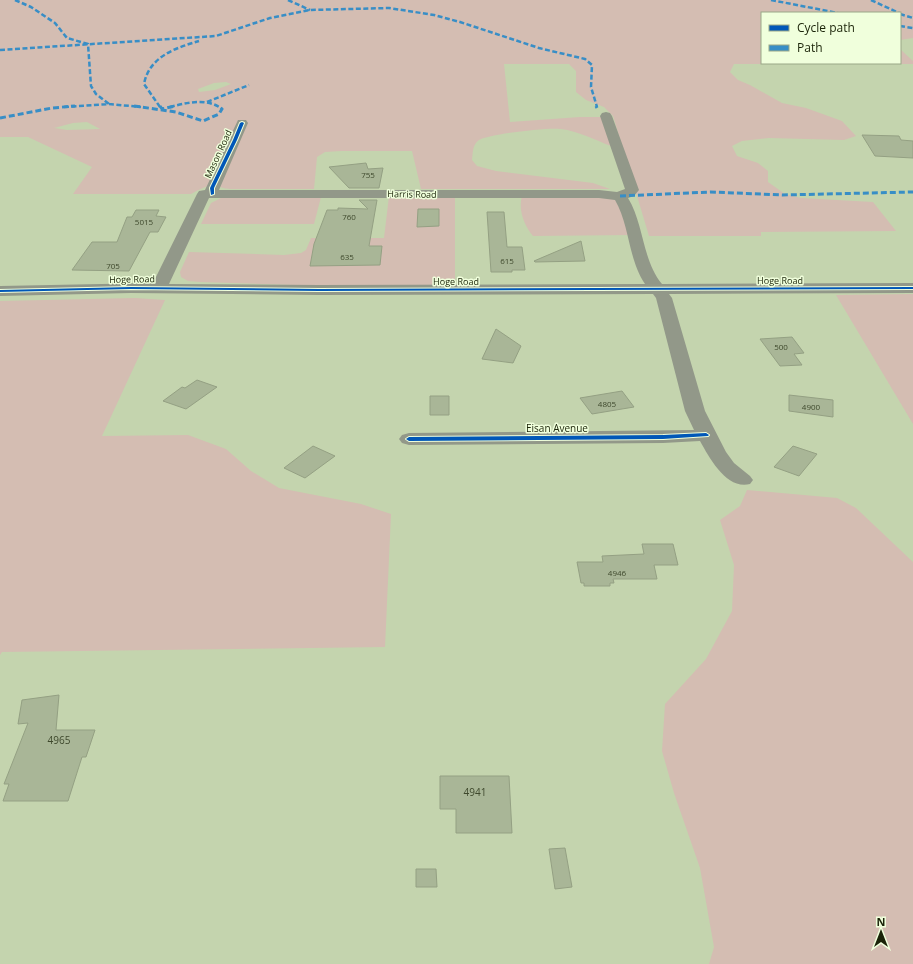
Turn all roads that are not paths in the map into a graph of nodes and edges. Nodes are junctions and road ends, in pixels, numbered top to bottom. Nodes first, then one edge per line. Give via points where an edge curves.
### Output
1 (606, 116) dead end
2 (242, 123) dead end
3 (208, 194) junction
4 (620, 196) junction
5 (159, 288) junction
6 (913, 288) edge
7 (660, 289) junction
8 (0, 291) edge
9 (706, 435) junction
10 (409, 439) dead end
11 (743, 480) dead end

1 - 4 street via 632,190
2 - 3 street, Mason Road
3 - 4 street, Harris Road
3 - 5 street, Mason Road
4 - 7 street via 648,275
5 - 7 street, Hoge Road
5 - 8 street, Hoge Road
6 - 7 street, Hoge Road
7 - 9 street via 695,411
9 - 10 street, Eisan Avenue
9 - 11 street via 727,467

